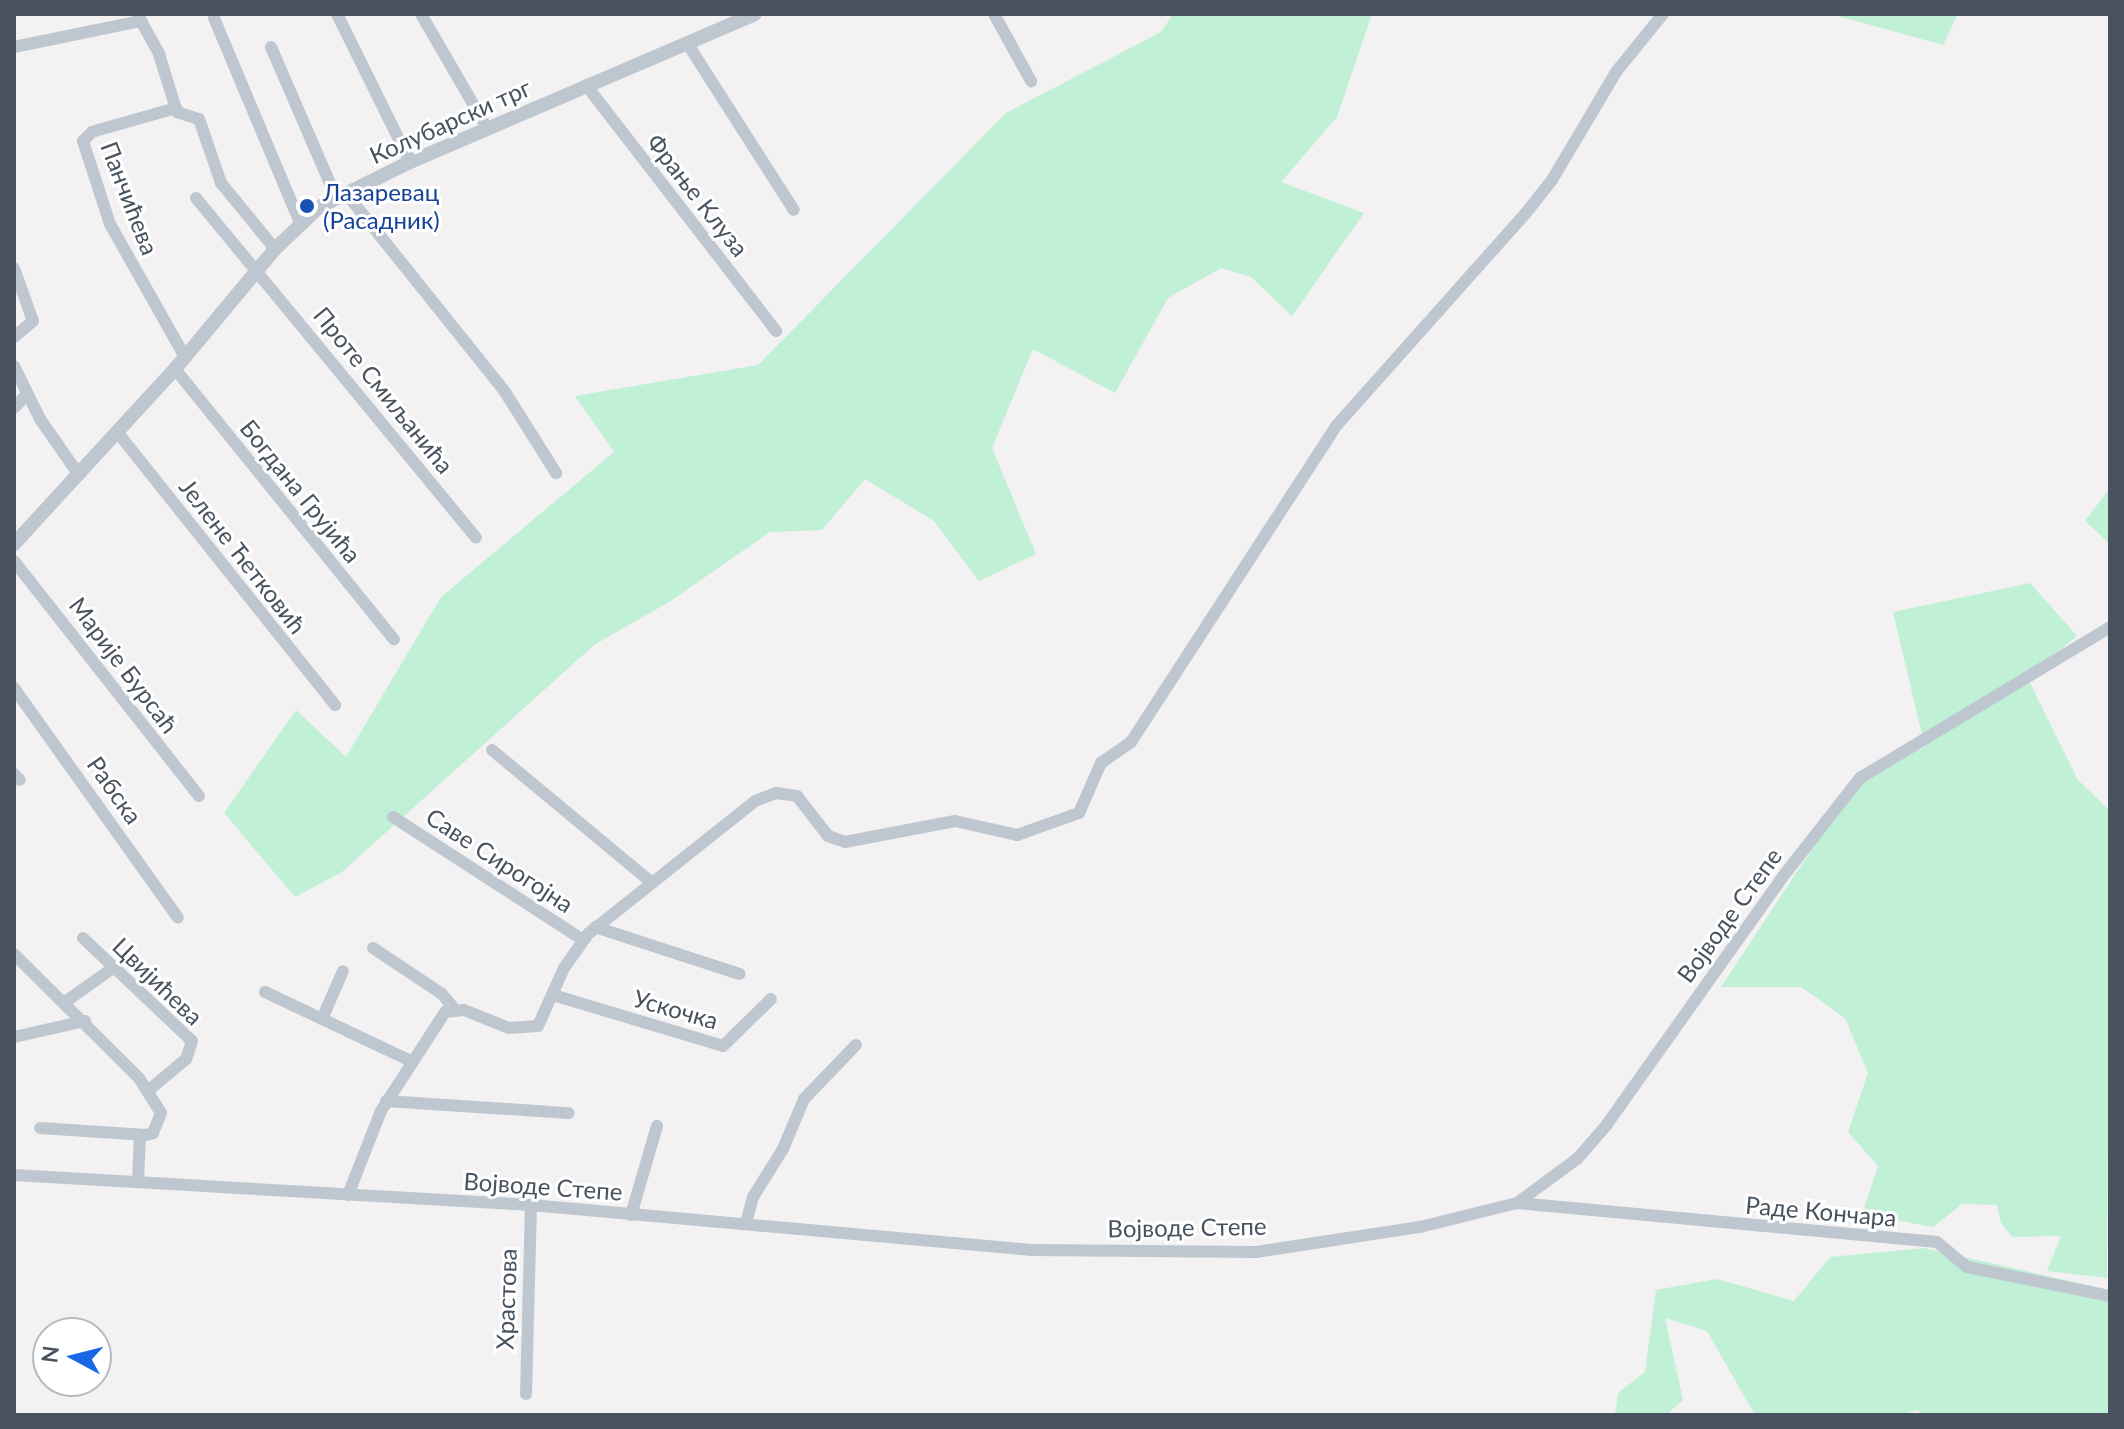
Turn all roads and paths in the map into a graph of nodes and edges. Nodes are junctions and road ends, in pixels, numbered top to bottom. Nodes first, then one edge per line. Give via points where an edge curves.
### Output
1 (337, 14) edge
2 (421, 14) edge
3 (755, 14) edge
4 (994, 14) edge
5 (1663, 14) edge
6 (140, 17) edge
7 (214, 18) dead end
8 (687, 43) junction
9 (14, 47) edge
10 (271, 47) dead end
11 (1031, 81) dead end
12 (586, 85) junction
13 (176, 108) junction
14 (487, 128) junction
15 (410, 162) junction
16 (340, 194) junction
17 (196, 198) dead end
18 (794, 210) dead end
19 (300, 223) junction
20 (275, 249) junction
21 (14, 268) edge
22 (256, 272) junction
23 (776, 331) dead end
24 (14, 337) edge
25 (180, 363) junction
26 (14, 366) edge
27 (27, 394) junction
28 (14, 408) edge
29 (118, 433) junction
30 (556, 473) dead end
31 (79, 475) junction
32 (476, 538) dead end
33 (14, 544) edge
34 (14, 561) edge
35 (2110, 627) edge
36 (394, 639) dead end
37 (14, 688) edge
38 (335, 705) dead end
39 (492, 750) dead end
40 (199, 796) dead end
41 (393, 817) dead end
42 (652, 883) junction
43 (178, 918) dead end
44 (595, 927) junction
45 (83, 938) dead end
46 (583, 940) junction
47 (373, 948) dead end
48 (14, 954) edge
49 (113, 968) junction
50 (343, 971) dead end
51 (740, 974) dead end
52 (265, 992) dead end
53 (553, 995) junction
54 (771, 999) dead end
55 (65, 1002) junction
56 (453, 1007) junction
57 (322, 1019) junction
58 (85, 1021) junction
59 (14, 1037) edge
60 (856, 1045) dead end
61 (411, 1061) junction
62 (149, 1090) junction
63 (386, 1101) junction
64 (569, 1113) dead end
65 (657, 1126) dead end
66 (40, 1128) dead end
67 (143, 1135) junction
68 (14, 1175) edge
69 (138, 1182) junction
70 (348, 1195) junction
71 (1517, 1203) junction
72 (531, 1205) junction
73 (631, 1215) junction
74 (746, 1223) junction
75 (2110, 1296) edge
76 (526, 1394) dead end

1 - 15 street
2 - 14 street
3 - 8 street, Колубарски трг
4 - 11 street
5 - 42 street via 1616,72 1552,180 1526,213 1337,425 1131,742 1101,763 1079,813 1017,835 955,821 845,842 828,836 797,796 776,793 745,808
6 - 9 street
6 - 13 street
7 - 19 street
8 - 12 street, Колубарски трг
8 - 18 street
10 - 16 street
12 - 14 street, Колубарски трг
12 - 23 street, Фрање Клуза
13 - 20 street via 199,119 221,183
13 - 25 street, Панчићева via 92,132 83,141 110,224
14 - 15 street, Колубарски трг
15 - 16 street, Колубарски трг
16 - 19 street, Колубарски трг
16 - 30 street via 505,392
17 - 22 street, Проте Смиљанића
19 - 20 street, Колубарски трг
20 - 22 street, Колубарски трг
21 - 24 street via 33,321
22 - 25 street, Колубарски трг
22 - 32 street, Проте Смиљанића
25 - 29 street, Колубарски трг
25 - 36 street, Богдана Грујића
26 - 27 street
27 - 28 street
27 - 31 street
29 - 31 street, Колубарски трг
29 - 38 street, Јелене Ћетковић
31 - 33 street, Колубарски трг
34 - 40 street, Марије Бурсаћ
35 - 71 street, Војводе Степе via 1860,778 1781,879 1605,1127 1577,1159
37 - 43 street, Рабска
39 - 42 street
41 - 46 street, Саве Сирогојна
42 - 44 street
44 - 46 street
44 - 51 street
45 - 49 street, Цвијићева
46 - 53 street
47 - 56 street
48 - 55 street
49 - 55 street
49 - 62 street, Цвијићева via 192,1041 186,1059
50 - 57 street
52 - 57 street
53 - 54 street, Ускочка via 723,1046
53 - 56 street via 532,1029 509,1028
55 - 58 street
56 - 61 street
57 - 61 street
58 - 59 street
58 - 62 street
60 - 74 street via 804,1099 783,1149 753,1197
61 - 63 street
62 - 67 street via 161,1113 153,1133
63 - 64 street
63 - 70 street
65 - 73 street
66 - 67 street
67 - 69 street
68 - 69 street, Војводе Степе
69 - 70 street, Војводе Степе
70 - 72 street, Војводе Степе
71 - 74 street, Војводе Степе via 1420,1227 1256,1252 1032,1250
71 - 75 street, Раде Кончара via 1937,1242 1967,1267
72 - 73 street, Војводе Степе
72 - 76 street, Храстова
73 - 74 street, Војводе Степе

